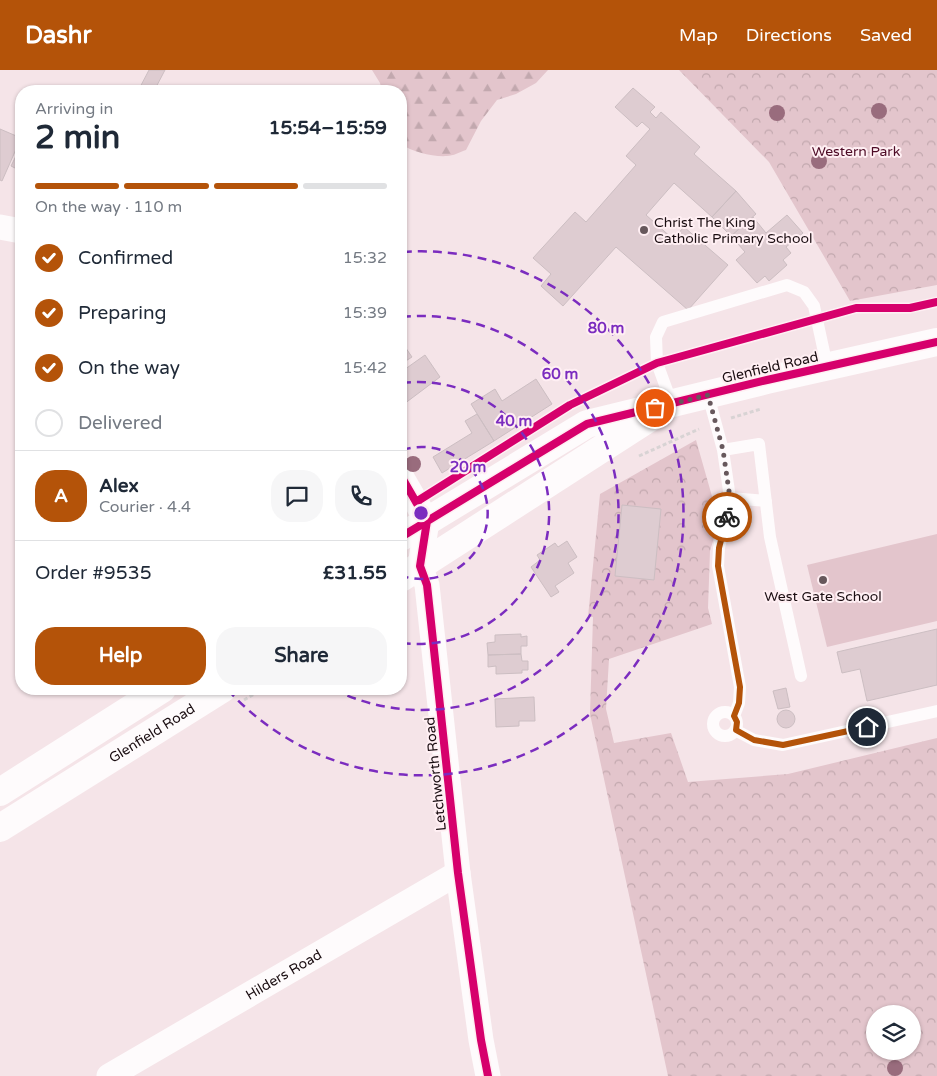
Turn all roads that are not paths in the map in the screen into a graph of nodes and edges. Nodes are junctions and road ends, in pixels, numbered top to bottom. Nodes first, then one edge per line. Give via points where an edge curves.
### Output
1 (937, 342) edge
2 (827, 366) junction
3 (708, 395) junction
4 (672, 404) junction
5 (723, 450) junction
6 (407, 486) edge
7 (730, 498) junction
8 (766, 501) junction
9 (427, 521) junction
10 (407, 533) edge
11 (411, 572) edge
12 (801, 676) dead end
13 (152, 695) edge
14 (212, 695) edge
15 (937, 710) edge
16 (734, 716) junction
17 (736, 730) junction
18 (65, 750) junction
19 (81, 775) junction
20 (0, 792) edge
21 (0, 828) edge
22 (458, 872) junction
23 (109, 1076) edge
24 (488, 1076) edge

1 - 2 street, Glenfield Road
2 - 3 street, Glenfield Road
2 - 4 lane via 814,306 804,292 787,285 663,322 656,337 657,363
3 - 4 street, Glenfield Road
3 - 5 lane
4 - 9 street, Glenfield Road via 587,424
4 - 11 street, Glenfield Road
5 - 7 lane
5 - 8 lane via 759,444
6 - 9 street
7 - 8 lane
7 - 16 lane via 718,566 740,687
8 - 12 lane via 770,537
9 - 10 street, Glenfield Road
9 - 11 street, Letchworth Road
11 - 22 street, Letchworth Road via 427,585
13 - 18 street
14 - 19 street, Glenfield Road
15 - 17 lane via 783,745 754,740
16 - 17 lane
16 - 17 lane via 721,712 714,717 712,724 721,736 729,736
18 - 19 street
18 - 20 street
19 - 21 street, Glenfield Road
22 - 23 street, Hilders Road
22 - 24 street, Letchworth Road

